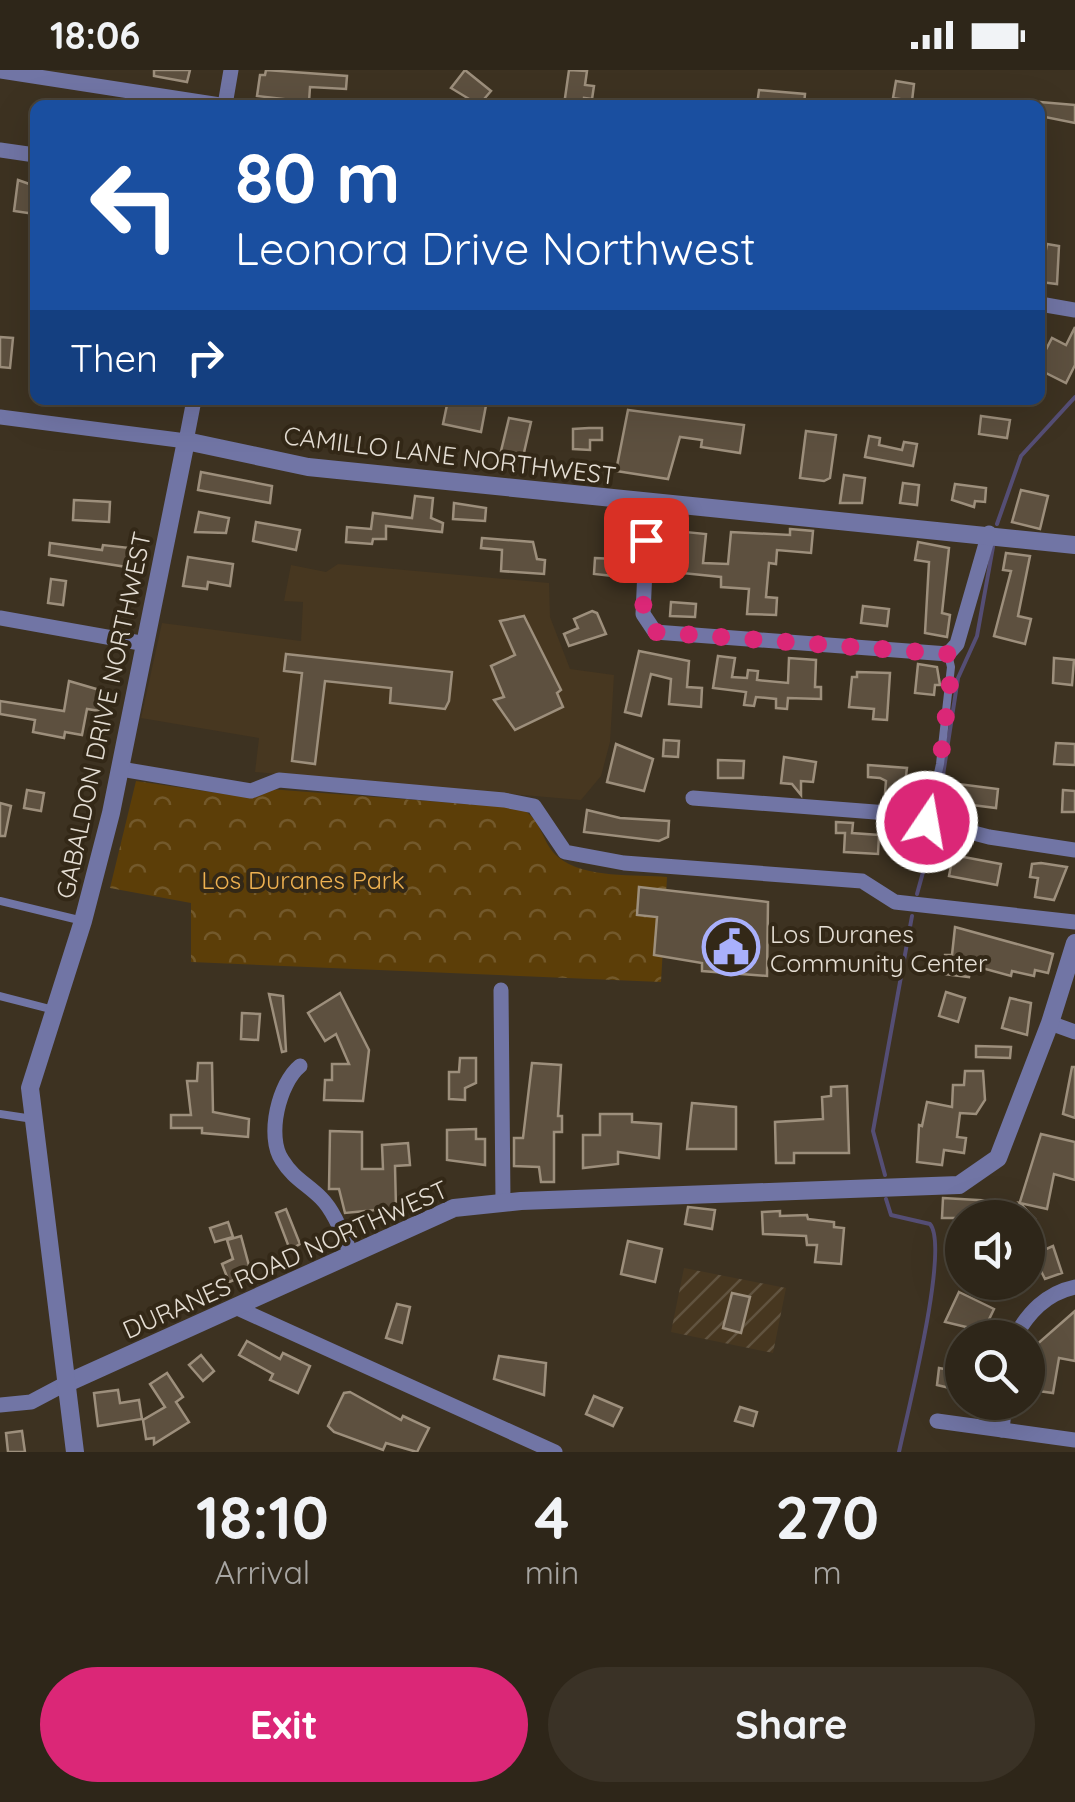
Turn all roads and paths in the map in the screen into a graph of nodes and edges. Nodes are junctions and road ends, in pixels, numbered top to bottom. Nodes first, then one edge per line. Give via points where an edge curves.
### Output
1 (231, 70) edge
2 (0, 71) edge
3 (189, 100) edge
4 (223, 100) edge
5 (0, 150) edge
6 (30, 154) edge
7 (1045, 305) edge
8 (1075, 310) edge
9 (193, 405) edge
10 (0, 417) edge
11 (186, 441) junction
12 (648, 503) junction
13 (988, 533) junction
14 (1075, 545) edge
15 (0, 618) edge
16 (146, 644) junction
17 (948, 654) junction
18 (120, 768) junction
19 (692, 798) dead end
20 (927, 822) junction
21 (1075, 850) edge
22 (0, 902) edge
23 (83, 921) junction
24 (1075, 922) edge
25 (1075, 943) edge
26 (501, 990) dead end
27 (0, 996) edge
28 (54, 1010) junction
29 (1050, 1023) junction
30 (1075, 1032) edge
31 (300, 1066) dead end
32 (0, 1114) edge
33 (33, 1119) junction
34 (503, 1202) junction
35 (352, 1254) junction
36 (1075, 1286) edge
37 (235, 1306) junction
38 (1024, 1320) edge
39 (65, 1384) junction
40 (0, 1405) edge
41 (1003, 1420) edge
42 (936, 1422) dead end
43 (1002, 1430) junction
44 (1075, 1440) edge
45 (535, 1448) edge
46 (75, 1452) edge
47 (555, 1452) edge

1 - 4 street
2 - 3 street
5 - 6 street
7 - 8 street
9 - 11 street, GABALDON DRIVE NORTHWEST
10 - 11 street, CAMILLO LANE NORTHWEST
11 - 12 street, CAMILLO LANE NORTHWEST via 308,467
11 - 16 street, GABALDON DRIVE NORTHWEST
12 - 13 street, CAMILLO LANE NORTHWEST
12 - 17 street via 643,614 655,632
13 - 14 street, CAMILLO LANE NORTHWEST
13 - 17 street via 957,644
15 - 16 street
16 - 18 street, GABALDON DRIVE NORTHWEST
17 - 20 lane via 940,764
18 - 23 street, GABALDON DRIVE NORTHWEST
18 - 24 street via 251,791 279,780 504,800 534,806 565,852 862,881 894,902
19 - 20 street via 865,810
20 - 21 street
22 - 23 lane
23 - 28 street, GABALDON DRIVE NORTHWEST
25 - 29 street
26 - 34 street
27 - 28 lane
28 - 33 street, GABALDON DRIVE NORTHWEST via 30,1088
29 - 30 street
29 - 34 street, DURANES ROAD NORTHWEST via 998,1158 959,1184
31 - 35 street via 286,1077 277,1114 278,1156 322,1199
32 - 33 lane
33 - 39 street, GABALDON DRIVE NORTHWEST
34 - 35 street, DURANES ROAD NORTHWEST via 454,1208
35 - 37 street, DURANES ROAD NORTHWEST
36 - 38 street
37 - 39 street, DURANES ROAD NORTHWEST
37 - 45 street
39 - 40 street, DURANES ROAD NORTHWEST via 31,1402
39 - 46 street, GABALDON DRIVE NORTHWEST
41 - 43 street
42 - 43 street
43 - 44 street
45 - 47 street

